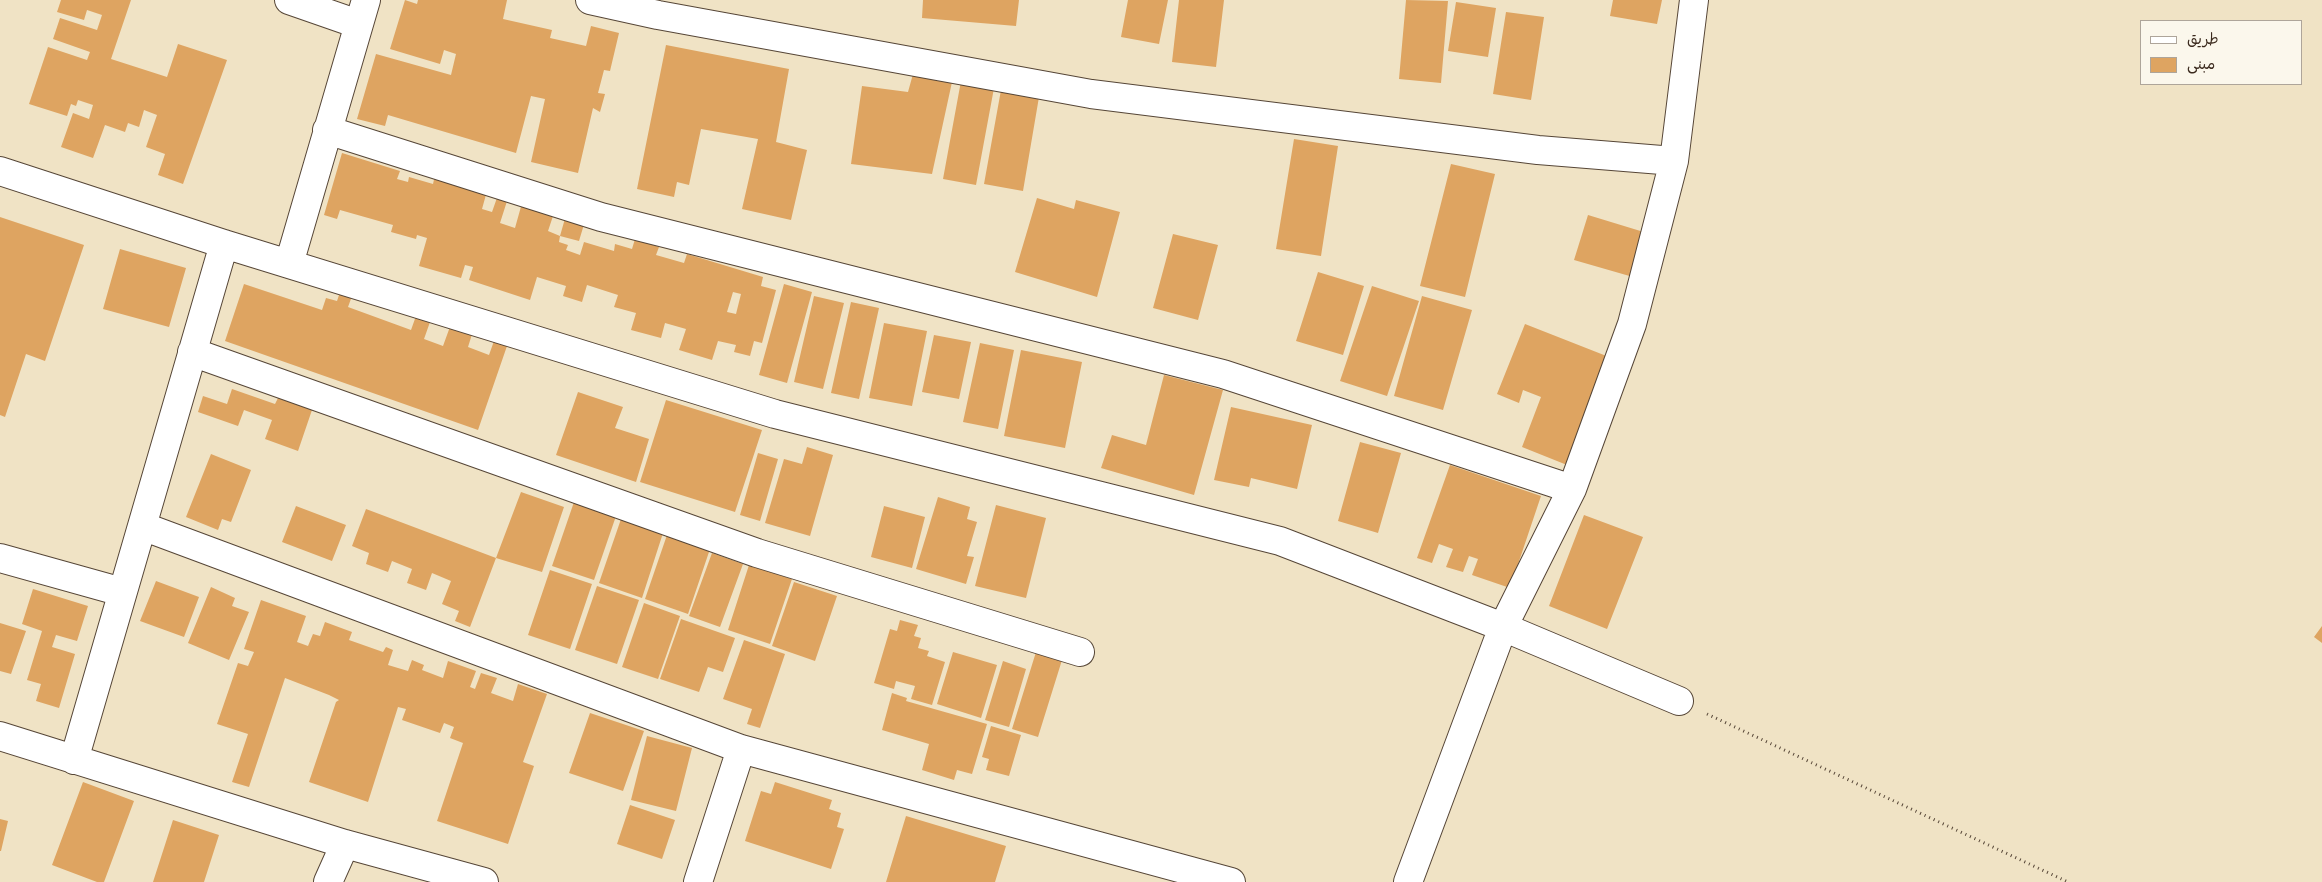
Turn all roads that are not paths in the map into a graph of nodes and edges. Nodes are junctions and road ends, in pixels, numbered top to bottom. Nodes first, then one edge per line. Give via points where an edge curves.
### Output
1 (289, 0) edge
2 (590, 0) edge
3 (1694, 0) edge
4 (362, 12) edge
5 (327, 130) junction
6 (1674, 161) junction
7 (0, 171) edge
8 (224, 244) junction
9 (289, 264) junction
10 (192, 352) junction
11 (1572, 489) junction
12 (142, 526) junction
13 (0, 558) edge
14 (122, 592) junction
15 (1503, 627) junction
16 (1080, 652) dead end
17 (1679, 701) road end
18 (0, 736) edge
19 (741, 749) junction
20 (74, 760) junction
21 (345, 844) junction
22 (328, 882) edge
23 (484, 882) edge
24 (698, 882) edge
25 (1231, 882) edge
26 (1408, 882) edge

1 - 4 street
2 - 6 street via 1090,94 1538,150
3 - 6 street
4 - 5 street
5 - 9 street
5 - 11 street via 601,216 1224,374
6 - 11 street via 1632,324
7 - 8 street
8 - 9 street
8 - 10 street
9 - 15 street via 775,414 1280,540
10 - 12 street
10 - 16 street via 757,553
11 - 15 street
12 - 14 street
12 - 19 street
13 - 14 street
14 - 20 street
15 - 17 street
15 - 26 street
18 - 20 street
19 - 24 street
19 - 25 street
20 - 21 street
21 - 22 street
21 - 23 street

